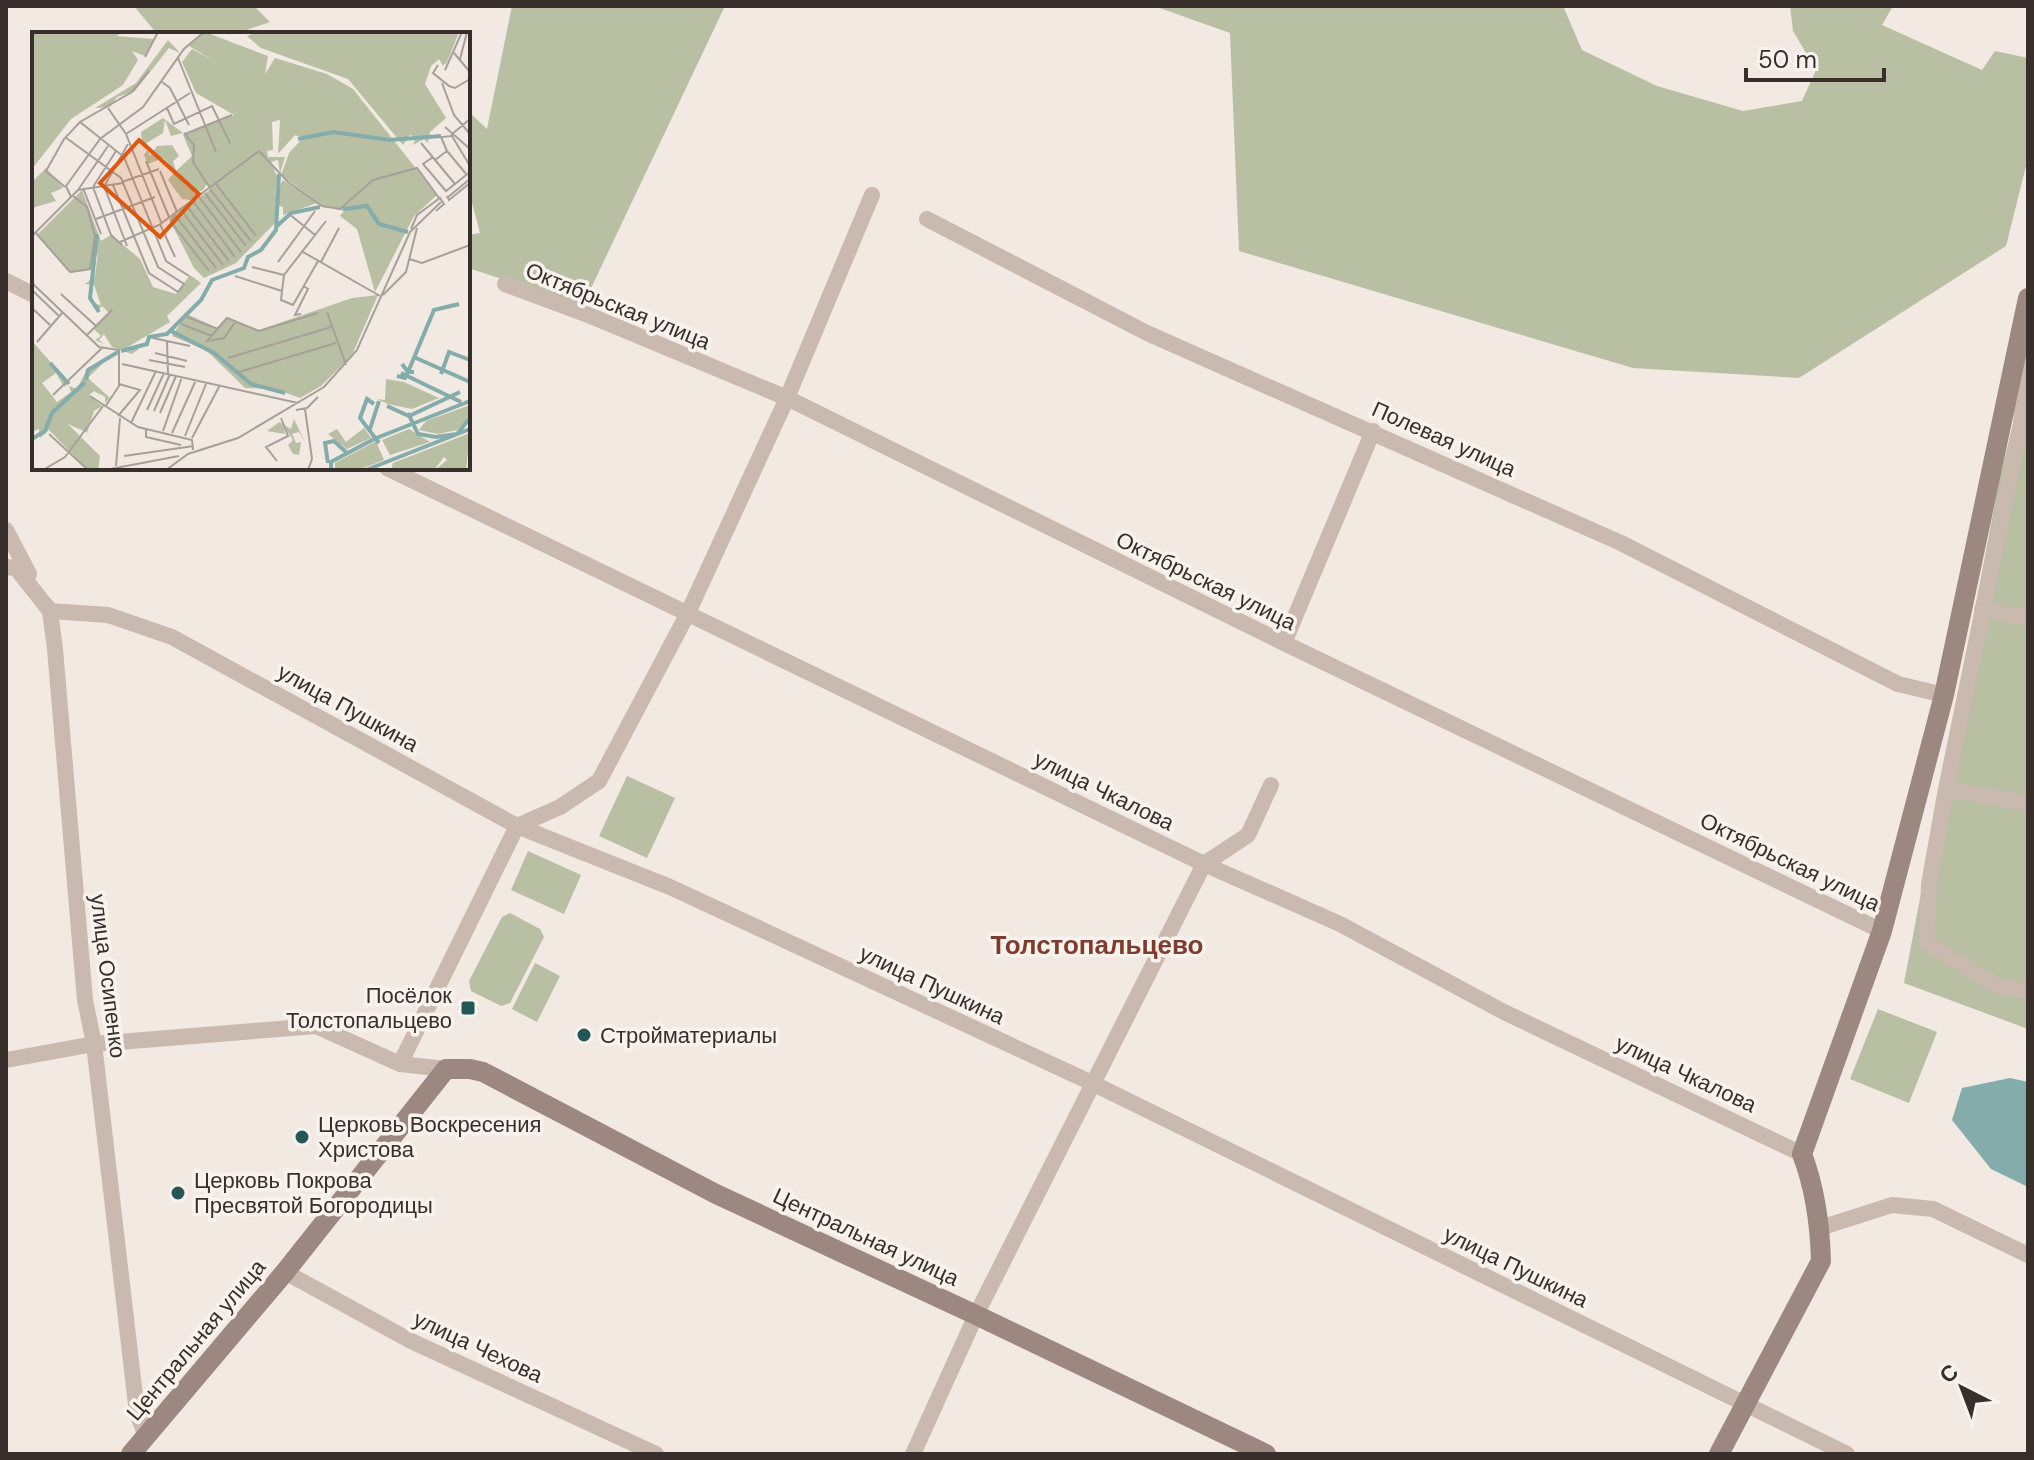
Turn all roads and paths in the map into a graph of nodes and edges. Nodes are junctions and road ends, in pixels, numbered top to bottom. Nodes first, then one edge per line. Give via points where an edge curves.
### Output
1 (872, 195) dead end
2 (927, 219) dead end
3 (6, 281) edge
4 (505, 284) dead end
5 (32, 294) edge
6 (2028, 298) edge
7 (2028, 363) edge
8 (787, 398) junction
9 (2017, 423) edge
10 (1373, 431) junction
11 (391, 470) edge
12 (6, 530) edge
13 (6, 567) edge
14 (1982, 609) junction
15 (50, 611) junction
16 (687, 615) junction
17 (2028, 618) edge
18 (1284, 643) junction
19 (1944, 695) junction
20 (1271, 785) dead end
21 (1946, 789) junction
22 (2028, 804) edge
23 (517, 826) junction
24 (1204, 864) junction
25 (1882, 931) junction
26 (2028, 992) edge
27 (94, 1044) junction
28 (6, 1060) edge
29 (400, 1064) junction
30 (446, 1069) junction
31 (1092, 1083) junction
32 (1802, 1154) junction
33 (1820, 1228) junction
34 (2028, 1255) edge
35 (285, 1272) junction
36 (976, 1315) junction
37 (1746, 1404) junction
38 (146, 1436) junction
39 (131, 1454) edge
40 (656, 1454) edge
41 (913, 1454) edge
42 (1266, 1454) edge
43 (1719, 1454) edge
44 (1847, 1454) edge

1 - 8 street
2 - 10 street, Полевая улица via 1147,333
3 - 5 street
4 - 8 street, Октябрьская улица
6 - 9 street
7 - 9 street
8 - 16 street
8 - 18 street, Октябрьская улица
9 - 14 street
9 - 19 street
10 - 18 street
10 - 19 street, Полевая улица via 1621,543 1898,684
11 - 16 street, улица Чкалова
12 - 15 street, улица Осипенко
13 - 15 street via 16,568
14 - 17 street
14 - 21 street
15 - 23 street, улица Пушкина via 108,615 172,637
15 - 27 street, улица Осипенко via 85,1000
16 - 23 street via 599,781 560,807
16 - 24 street, улица Чкалова
18 - 25 street, Октябрьская улица
19 - 25 street
20 - 24 street via 1248,835
21 - 22 street
21 - 26 street via 1929,884 1927,943 1997,986
23 - 29 street
23 - 31 street, улица Пушкина via 670,887
24 - 31 street
24 - 32 street, улица Чкалова via 1340,924 1504,1012
25 - 32 street
27 - 28 street, Центральная улица
27 - 29 street, Центральная улица via 316,1026
27 - 38 street, улица Осипенко via 137,1413
29 - 30 street, Центральная улица
30 - 35 street, Центральная улица
30 - 36 street, Центральная улица via 483,1072 716,1194
31 - 36 street
31 - 37 street, улица Пушкина
32 - 33 street
33 - 34 street via 1892,1205 1933,1209
33 - 37 street via 1821,1261
35 - 38 street, Центральная улица
35 - 40 street, улица Чехова via 411,1341
36 - 41 street
36 - 42 street, Центральная улица
37 - 43 street
37 - 44 street, улица Пушкина
38 - 39 street, Центральная улица

